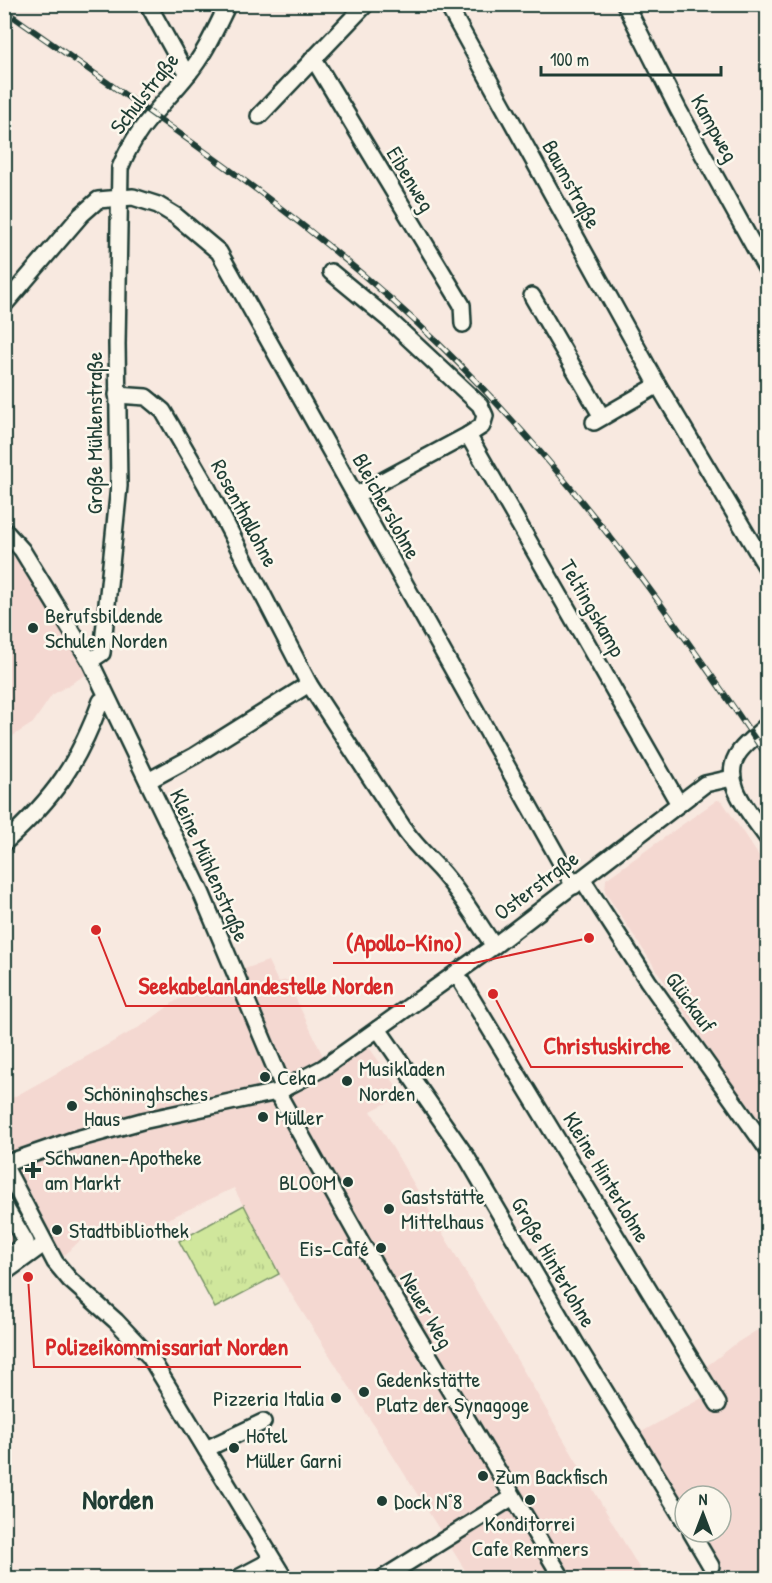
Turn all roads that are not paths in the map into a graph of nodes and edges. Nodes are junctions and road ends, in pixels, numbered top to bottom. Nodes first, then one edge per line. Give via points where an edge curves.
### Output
1 (148, 4) edge
2 (228, 4) edge
3 (366, 4) edge
4 (447, 4) edge
5 (625, 4) edge
6 (313, 58) junction
7 (189, 73) junction
8 (259, 116) dead end
9 (119, 198) junction
10 (331, 272) dead end
11 (768, 272) edge
12 (532, 296) dead end
13 (4, 305) edge
14 (463, 324) dead end
15 (658, 385) junction
16 (117, 395) junction
17 (468, 435) junction
18 (356, 495) junction
19 (4, 530) edge
20 (768, 570) edge
21 (90, 661) junction
22 (309, 684) junction
23 (107, 698) junction
24 (118, 720) junction
25 (768, 724) edge
26 (92, 726) junction
27 (732, 778) junction
28 (148, 780) junction
29 (679, 804) junction
30 (768, 839) edge
31 (4, 843) edge
32 (578, 883) junction
33 (494, 945) junction
34 (456, 973) junction
35 (378, 1029) junction
36 (281, 1091) junction
37 (768, 1150) edge
38 (4, 1165) edge
39 (4, 1205) edge
40 (44, 1244) junction
41 (4, 1261) edge
42 (4, 1273) edge
43 (718, 1404) dead end
44 (263, 1422) dead end
45 (206, 1449) junction
46 (513, 1497) junction
47 (673, 1502) edge
48 (699, 1544) edge
49 (272, 1560) junction
50 (711, 1566) dead end
51 (238, 1578) edge
52 (284, 1578) edge
53 (383, 1578) edge
54 (562, 1578) edge

1 - 7 street
2 - 7 street, Schulstraße
3 - 6 street
4 - 15 street, Baumstraße
5 - 11 street, Kampweg
6 - 8 street
6 - 14 street, Eibenweg via 462,304
7 - 9 street, Schulstraße via 150,114 126,152 118,178
9 - 13 street via 94,202
9 - 16 street, Große Mühlenstraße
9 - 18 street, Bleicherslohne via 133,197 158,205 219,252
10 - 17 street via 480,405 485,416 482,426
12 - 15 street via 598,420
15 - 20 street, Baumstraße
16 - 21 street, Große Mühlenstraße via 119,486 114,549 102,652
16 - 22 street, Rosenthallohne via 146,397 163,411 206,485
17 - 18 street
17 - 29 street, Teltingskamp
18 - 32 street, Bleicherslohne
19 - 21 street via 22,550
21 - 23 street, Kleine Mühlenstraße
22 - 28 street
22 - 33 street, Rosenthallohne via 406,832 454,888
23 - 24 street, Kleine Mühlenstraße
23 - 26 street via 101,701
24 - 26 street
24 - 28 street, Kleine Mühlenstraße
25 - 27 street via 740,751
26 - 31 street via 51,798
27 - 29 street, Osterstraße via 705,783
27 - 30 street
28 - 36 street, Kleine Mühlenstraße via 201,892
29 - 32 street, Osterstraße
32 - 33 street, Osterstraße
32 - 37 street, Glückauf
33 - 34 street, Osterstraße
34 - 35 street, Osterstraße
34 - 43 street, Kleine Hinterlohne
35 - 36 street, Osterstraße via 323,1068
35 - 47 street, Große Hinterlohne via 466,1156
36 - 38 street, Osterstraße via 130,1124
36 - 46 street, Neuer Weg via 361,1242
38 - 40 street
39 - 41 street via 26,1242
40 - 42 street
40 - 45 street via 70,1280 150,1357
44 - 45 street
45 - 49 street
46 - 53 street
46 - 54 street, Neuer Weg
48 - 50 street
49 - 51 street
49 - 52 street

